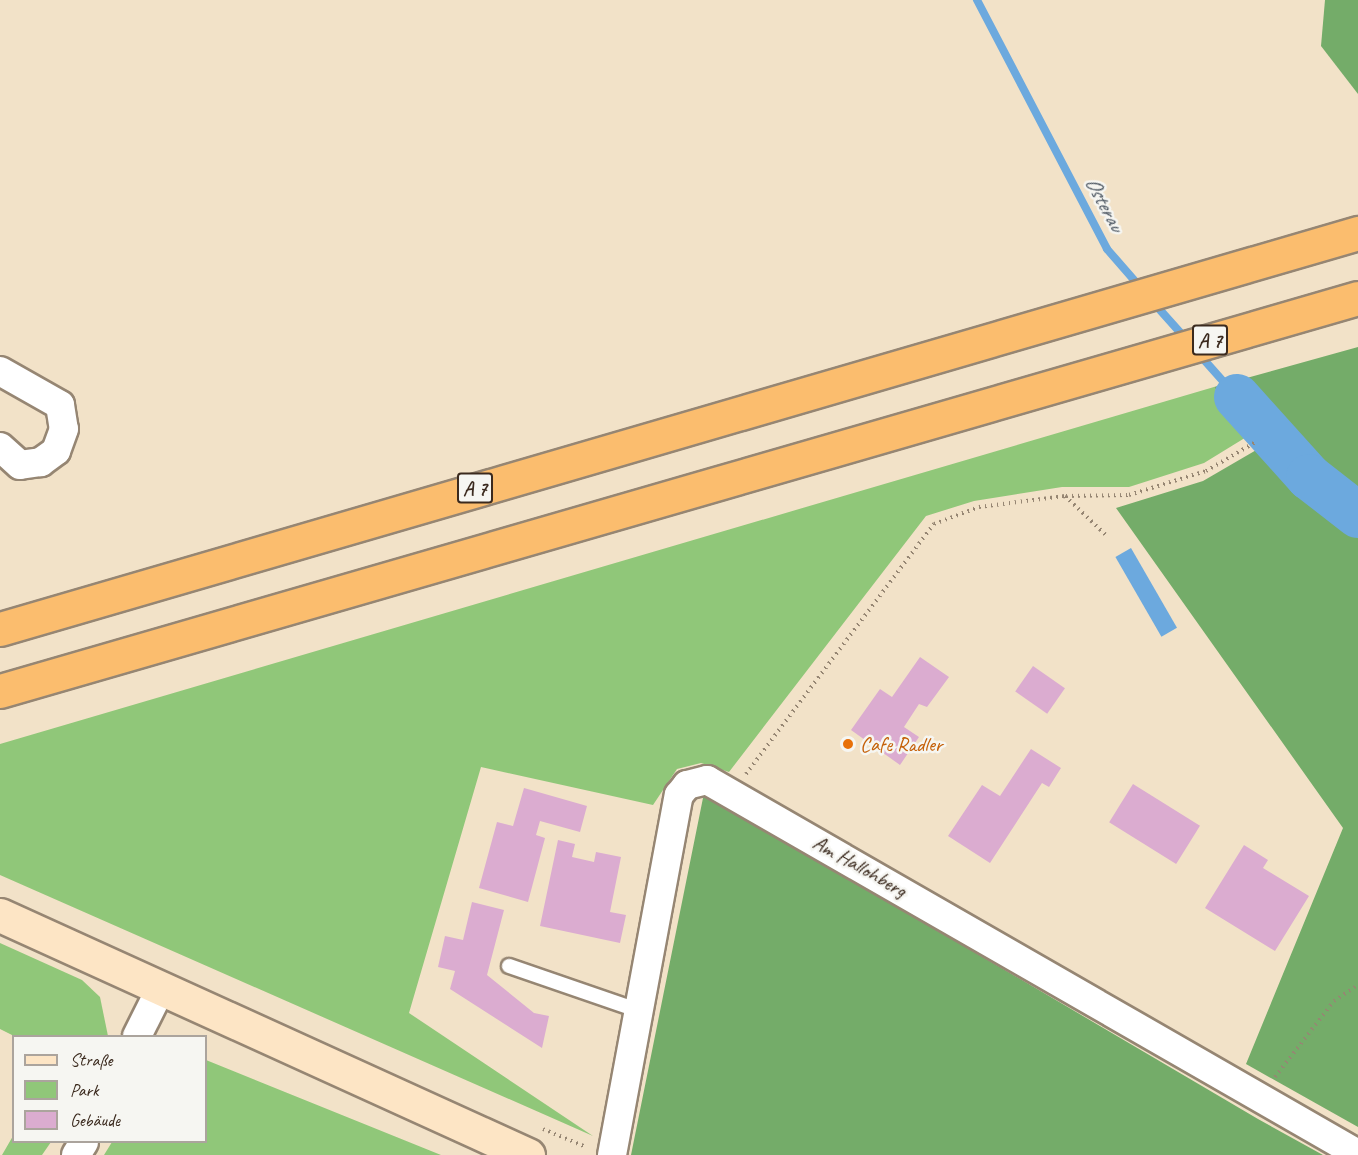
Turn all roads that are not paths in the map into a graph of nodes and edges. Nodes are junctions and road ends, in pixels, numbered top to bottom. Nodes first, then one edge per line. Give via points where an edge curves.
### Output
1 (1358, 233) edge
2 (1358, 298) edge
3 (0, 373) edge
4 (0, 447) edge
5 (0, 629) edge
6 (0, 691) edge
7 (0, 915) edge
8 (509, 966) dead end
9 (161, 988) junction
10 (637, 1010) junction
11 (138, 1035) edge
12 (1358, 1154) edge
13 (528, 1155) edge
14 (612, 1155) edge

1 - 5 highway, A 7
2 - 6 highway, A 7
3 - 4 street via 60,405 64,429 56,451 41,462 20,465
7 - 9 street
8 - 10 lane
9 - 11 street
9 - 13 street
10 - 12 street, Am Hallohberg via 680,795 687,786 706,780 733,792
10 - 14 street, Am Hallohberg

